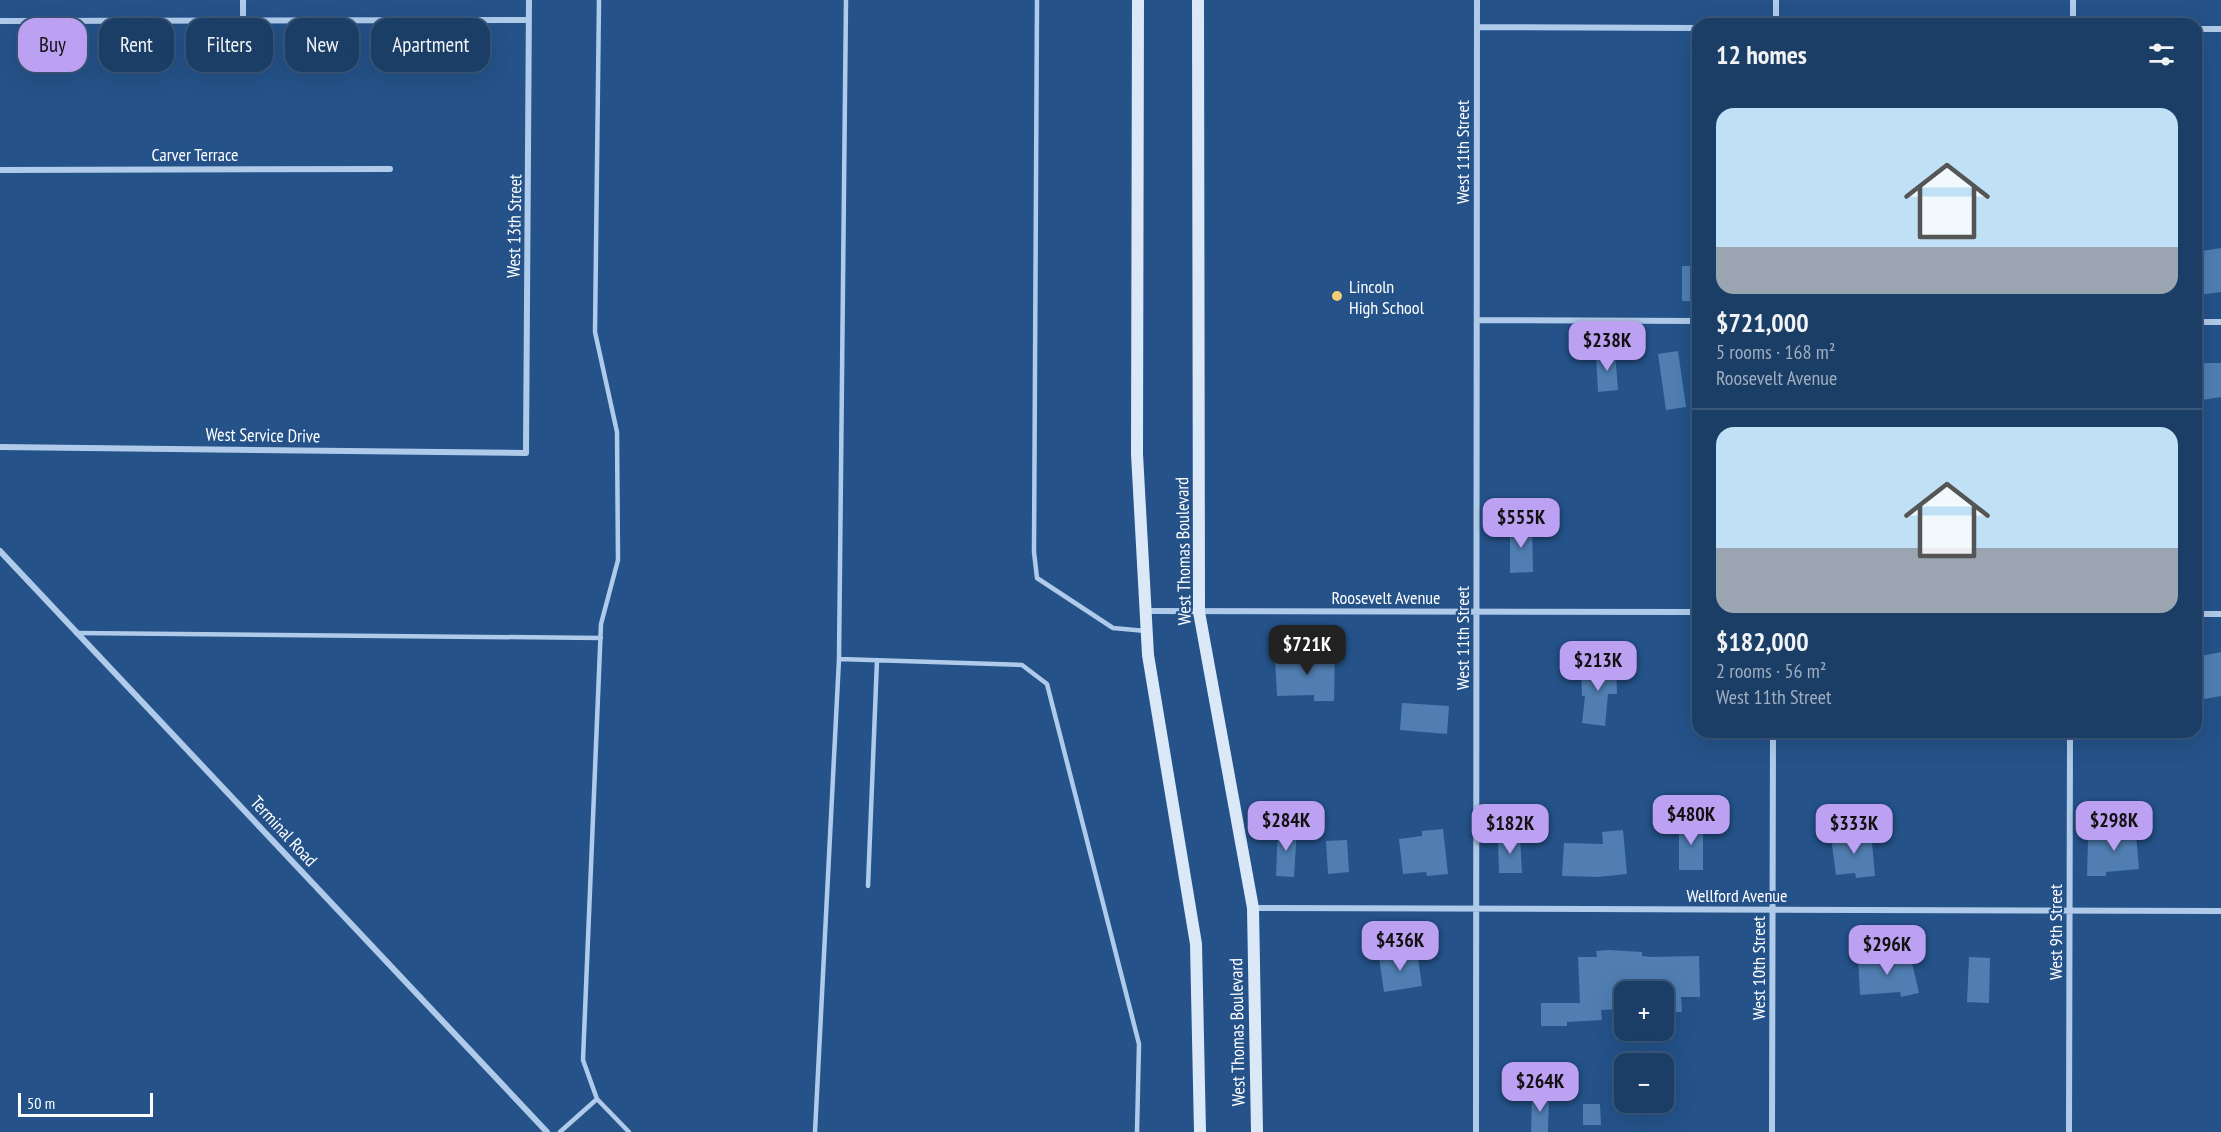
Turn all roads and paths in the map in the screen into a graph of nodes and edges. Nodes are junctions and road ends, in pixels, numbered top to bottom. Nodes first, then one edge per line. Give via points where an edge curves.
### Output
1 (243, 0) edge
2 (529, 0) edge
3 (599, 0) edge
4 (846, 0) edge
5 (1036, 0) edge
6 (1138, 0) edge
7 (1198, 0) edge
8 (1477, 0) edge
9 (1776, 0) edge
10 (2073, 0) edge
11 (243, 18) edge
12 (1776, 18) edge
13 (2073, 18) edge
14 (529, 20) junction
15 (0, 21) edge
16 (186, 21) edge
17 (273, 21) edge
18 (1477, 27) junction
19 (1692, 28) edge
20 (2202, 29) edge
21 (2221, 29) edge
22 (390, 169) dead end
23 (0, 170) edge
24 (1478, 320) junction
25 (1692, 321) edge
26 (2202, 322) edge
27 (2221, 322) edge
28 (0, 447) edge
29 (526, 453) joint
30 (0, 551) edge
31 (1145, 611) junction
32 (1199, 612) junction
33 (1478, 612) junction
34 (1692, 612) edge
35 (2202, 614) edge
36 (2221, 614) edge
37 (1146, 631) junction
38 (76, 633) junction
39 (601, 638) junction
40 (839, 659) junction
41 (876, 660) junction
42 (1773, 738) edge
43 (2070, 738) edge
44 (868, 886) dead end
45 (1253, 908) junction
46 (1477, 909) junction
47 (1773, 910) junction
48 (2070, 911) junction
49 (2221, 911) edge
50 (597, 1099) junction
51 (547, 1132) edge
52 (560, 1132) edge
53 (629, 1132) edge
54 (815, 1132) edge
55 (1137, 1132) edge
56 (1200, 1132) edge
57 (1257, 1132) edge
58 (1476, 1132) edge
59 (1772, 1132) edge
60 (2069, 1132) edge

1 - 11 street
2 - 14 street, West 13th Street
3 - 39 lane via 595,332 617,432 618,549
4 - 40 lane
5 - 37 lane via 1037,578 1113,628
6 - 31 street via 1137,454
7 - 32 street, West Thomas Boulevard
8 - 18 street, West 11th Street
9 - 12 street
10 - 13 street
14 - 17 street
14 - 29 street, West 13th Street
15 - 16 street
18 - 19 street
18 - 24 street, West 11th Street
20 - 21 street
22 - 23 street, Carver Terrace
24 - 25 street
24 - 33 street, West 11th Street
26 - 27 street
28 - 29 street, West Service Drive
30 - 38 street, Terminal Road
31 - 32 street, Roosevelt Avenue
31 - 37 street
32 - 33 street, Roosevelt Avenue
32 - 45 street, West Thomas Boulevard
33 - 34 street, Roosevelt Avenue
33 - 46 street, West 11th Street
35 - 36 street
37 - 56 street via 1196,944
38 - 39 lane
38 - 51 street, Terminal Road
39 - 50 lane via 584,1060
40 - 41 lane
40 - 54 lane
41 - 44 lane
41 - 55 lane via 1022,665 1047,684 1139,1044
42 - 47 street, West 10th Street
43 - 48 street, West 9th Street
45 - 46 street, Wellford Avenue
45 - 57 street, West Thomas Boulevard
46 - 47 street, Wellford Avenue
46 - 58 street, West 11th Street
47 - 48 street, Wellford Avenue
47 - 59 street, West 10th Street
48 - 49 street, Wellford Avenue
48 - 60 street, West 9th Street
50 - 52 lane
50 - 53 lane

